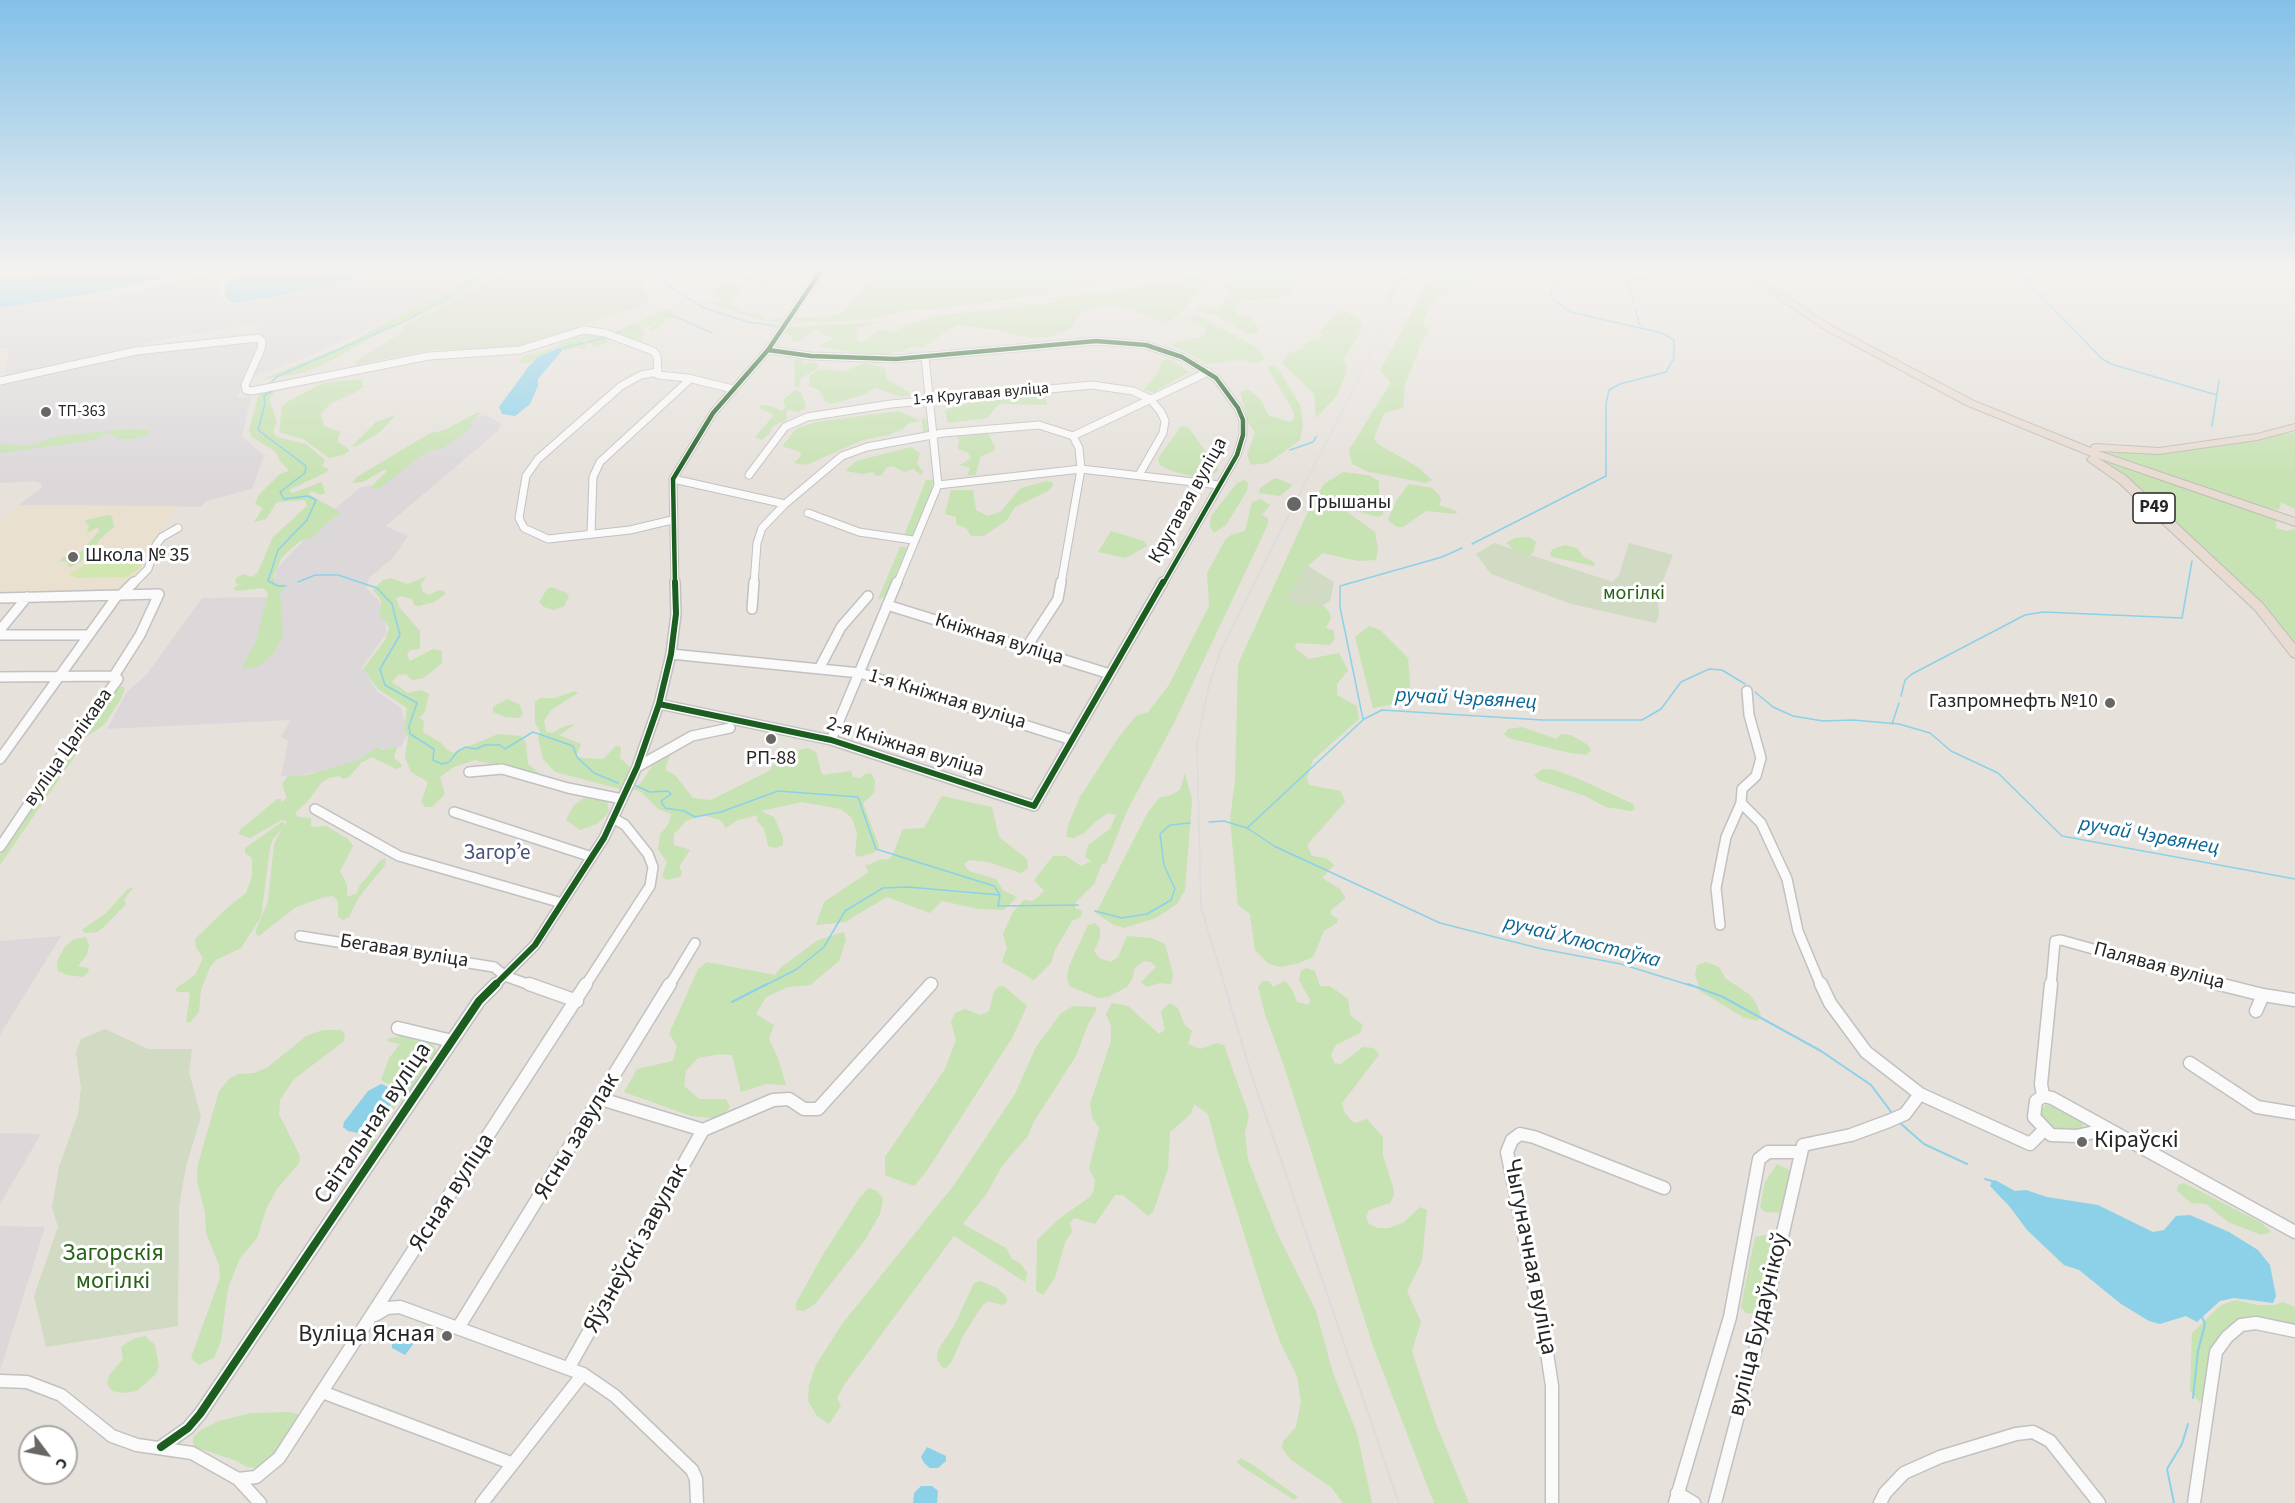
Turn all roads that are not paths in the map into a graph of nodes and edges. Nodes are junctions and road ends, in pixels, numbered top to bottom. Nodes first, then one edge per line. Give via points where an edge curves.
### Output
1 (213, 341) edge
2 (262, 341) edge
3 (548, 341) edge
4 (627, 341) edge
5 (773, 341) edge
6 (1853, 341) edge
7 (768, 350) junction
8 (925, 356) junction
9 (658, 372) junction
10 (1208, 372) junction
11 (0, 381) edge
12 (687, 382) dead end
13 (734, 389) junction
14 (1150, 399) junction
15 (930, 400) junction
16 (2295, 427) edge
17 (2033, 430) junction
18 (934, 435) junction
19 (1073, 436) junction
20 (1081, 469) junction
21 (749, 475) dead end
22 (1139, 475) junction
23 (673, 479) junction
24 (938, 484) junction
25 (1219, 485) junction
26 (785, 504) junction
27 (808, 513) dead end
28 (672, 520) junction
29 (2295, 520) edge
30 (177, 528) dead end
31 (591, 534) junction
32 (913, 540) junction
33 (119, 596) junction
34 (868, 596) dead end
35 (27, 597) junction
36 (0, 598) edge
37 (887, 605) junction
38 (752, 609) dead end
39 (0, 630) edge
40 (89, 635) junction
41 (0, 636) edge
42 (1026, 648) junction
43 (2295, 653) edge
44 (671, 654) junction
45 (819, 669) junction
46 (860, 673) junction
47 (1110, 674) junction
48 (0, 677) edge
49 (61, 678) junction
50 (116, 678) junction
51 (1747, 691) dead end
52 (659, 704) junction
53 (730, 728) dead end
54 (831, 740) junction
55 (1072, 740) junction
56 (0, 759) edge
57 (637, 767) junction
58 (469, 772) dead end
59 (622, 799) junction
60 (1741, 803) junction
61 (1034, 806) joint
62 (315, 809) dead end
63 (454, 812) dead end
64 (613, 818) junction
65 (0, 847) edge
66 (592, 857) junction
67 (562, 903) junction
68 (1720, 925) dead end
69 (300, 936) dead end
70 (695, 943) dead end
71 (505, 976) junction
72 (931, 984) dead end
73 (2263, 995) junction
74 (577, 1000) junction
75 (2295, 1000) edge
76 (2256, 1011) dead end
77 (398, 1028) dead end
78 (452, 1041) junction
79 (2190, 1063) dead end
80 (1920, 1094) junction
81 (2043, 1096) junction
82 (601, 1099) junction
83 (2295, 1113) edge
84 (2107, 1129) junction
85 (703, 1130) junction
86 (2044, 1130) junction
87 (1802, 1149) junction
88 (1664, 1188) dead end
89 (2295, 1232) edge
90 (371, 1318) junction
91 (458, 1328) junction
92 (2295, 1331) edge
93 (569, 1367) junction
94 (583, 1374) junction
95 (0, 1381) edge
96 (322, 1392) junction
97 (161, 1446) junction
98 (511, 1463) junction
99 (238, 1479) junction
100 (1676, 1498) edge
101 (260, 1503) edge
102 (482, 1503) edge
103 (698, 1503) edge
104 (1551, 1503) edge
105 (1694, 1503) edge
106 (1715, 1503) edge
107 (1880, 1503) edge
108 (2099, 1503) edge
109 (2194, 1503) edge

1 - 11 street via 136,351
2 - 3 street via 246,390 429,356 520,350
4 - 9 street via 653,351
5 - 7 street
6 - 17 highway, Р49 via 1970,403
7 - 8 street, Кругавая вуліца via 885,359
7 - 13 street
8 - 10 street, Кругавая вуліца via 1060,343 1118,342 1158,348
8 - 15 street
9 - 13 street
9 - 31 street via 641,375 621,386 538,459 526,476 519,518 524,528 548,538
10 - 14 street
10 - 25 street, Кругавая вуліца via 1232,396 1243,420 1240,447
12 - 31 street via 600,462 593,477
13 - 23 street via 705,426
14 - 15 street, 1-я Кругавая вуліца via 1120,387 1092,385
14 - 19 street
14 - 22 street via 1161,412 1165,427
15 - 18 street
15 - 21 street, 1-я Кругавая вуліца via 796,420 782,430
16 - 17 highway, Р49 via 2159,451 2081,444
17 - 29 highway, Р49 via 2198,490
17 - 43 highway, Р49 via 2122,479 2259,607
18 - 19 street via 1039,425
18 - 24 street
18 - 26 street via 854,451 832,464
19 - 20 street via 1079,448
20 - 22 street
20 - 24 street
20 - 42 street via 1058,599
22 - 25 street
23 - 26 street
23 - 28 street, Світальная вуліца
24 - 32 street
25 - 47 street, Кругавая вуліца
26 - 38 street via 759,535
27 - 32 street via 859,532
28 - 31 street
28 - 44 street, Світальная вуліца via 676,614
30 - 33 street via 162,537 148,569
32 - 37 street
33 - 35 street
33 - 40 street
33 - 50 street, вуліца Цалікава via 159,594
34 - 45 street via 842,627
35 - 36 street
35 - 39 street
37 - 42 street, Кніжная вуліца
37 - 46 street
40 - 41 street
40 - 49 street
42 - 47 street, Кніжная вуліца
44 - 45 street, 1-я Кніжная вуліца
44 - 52 street, Світальная вуліца
45 - 46 street, 1-я Кніжная вуліца
46 - 54 street
46 - 55 street, 1-я Кніжная вуліца
47 - 55 street, Кругавая вуліца
48 - 49 street
49 - 50 street
49 - 56 street
50 - 65 street, вуліца Цалікава
51 - 60 street via 1761,758 1756,776 1742,789
52 - 54 street, 2-я Кніжная вуліца
52 - 57 street, Світальная вуліца
53 - 57 street via 692,736
54 - 61 street, 2-я Кніжная вуліца
55 - 61 street, Кругавая вуліца
57 - 59 street, Світальная вуліца
58 - 59 street via 502,769
59 - 64 street, Світальная вуліца
60 - 68 street via 1726,837 1716,888
60 - 80 street via 1761,823 1787,879 1798,931 1830,1003 1866,1052
62 - 67 street via 399,856
63 - 66 street
64 - 66 street, Світальная вуліца
64 - 74 street, Ясная вуліца via 625,825 648,854 653,867 651,886
66 - 67 street, Світальная вуліца
67 - 71 street, Світальная вуліца via 535,945
69 - 71 street, Бегавая вуліца via 494,967
70 - 82 street, Ясны завулак
71 - 74 street, Бегавая вуліца
71 - 78 street, Світальная вуліца via 479,1001
72 - 85 street via 818,1109 804,1109 789,1099 773,1100
73 - 75 street, Палявая вуліца
73 - 76 street
73 - 81 street, Палявая вуліца via 2055,941
74 - 90 street, Ясная вуліца
77 - 78 street
78 - 97 street, Світальная вуліца via 200,1414 188,1428
79 - 83 street via 2257,1107
80 - 86 street via 2030,1144
80 - 87 street via 1905,1114
81 - 84 street
81 - 86 street via 2033,1110
82 - 85 street
82 - 91 street, Ясны завулак
84 - 86 street via 2077,1136 2051,1135
84 - 89 street
85 - 93 street, Яўзнеўскі завулак
87 - 100 street via 1768,1152 1759,1159 1730,1317
87 - 106 street, вуліца Будаўнікоў
88 - 104 street, Чыгуначная вуліца via 1534,1137 1520,1134 1507,1152 1552,1386
90 - 91 street via 387,1308 400,1307
90 - 96 street, Ясная вуліца
91 - 93 street
92 - 109 street via 2256,1323 2241,1325 2216,1352
93 - 94 street
94 - 98 street
94 - 103 street via 615,1396 692,1470
95 - 97 street via 27,1382 62,1395 112,1436 137,1445
96 - 98 street
96 - 99 street, Ясная вуліца via 279,1458 256,1477
97 - 99 street via 192,1453
98 - 102 street
99 - 101 street
100 - 105 street
107 - 108 street via 1904,1473 1940,1457 2033,1432 2050,1441

